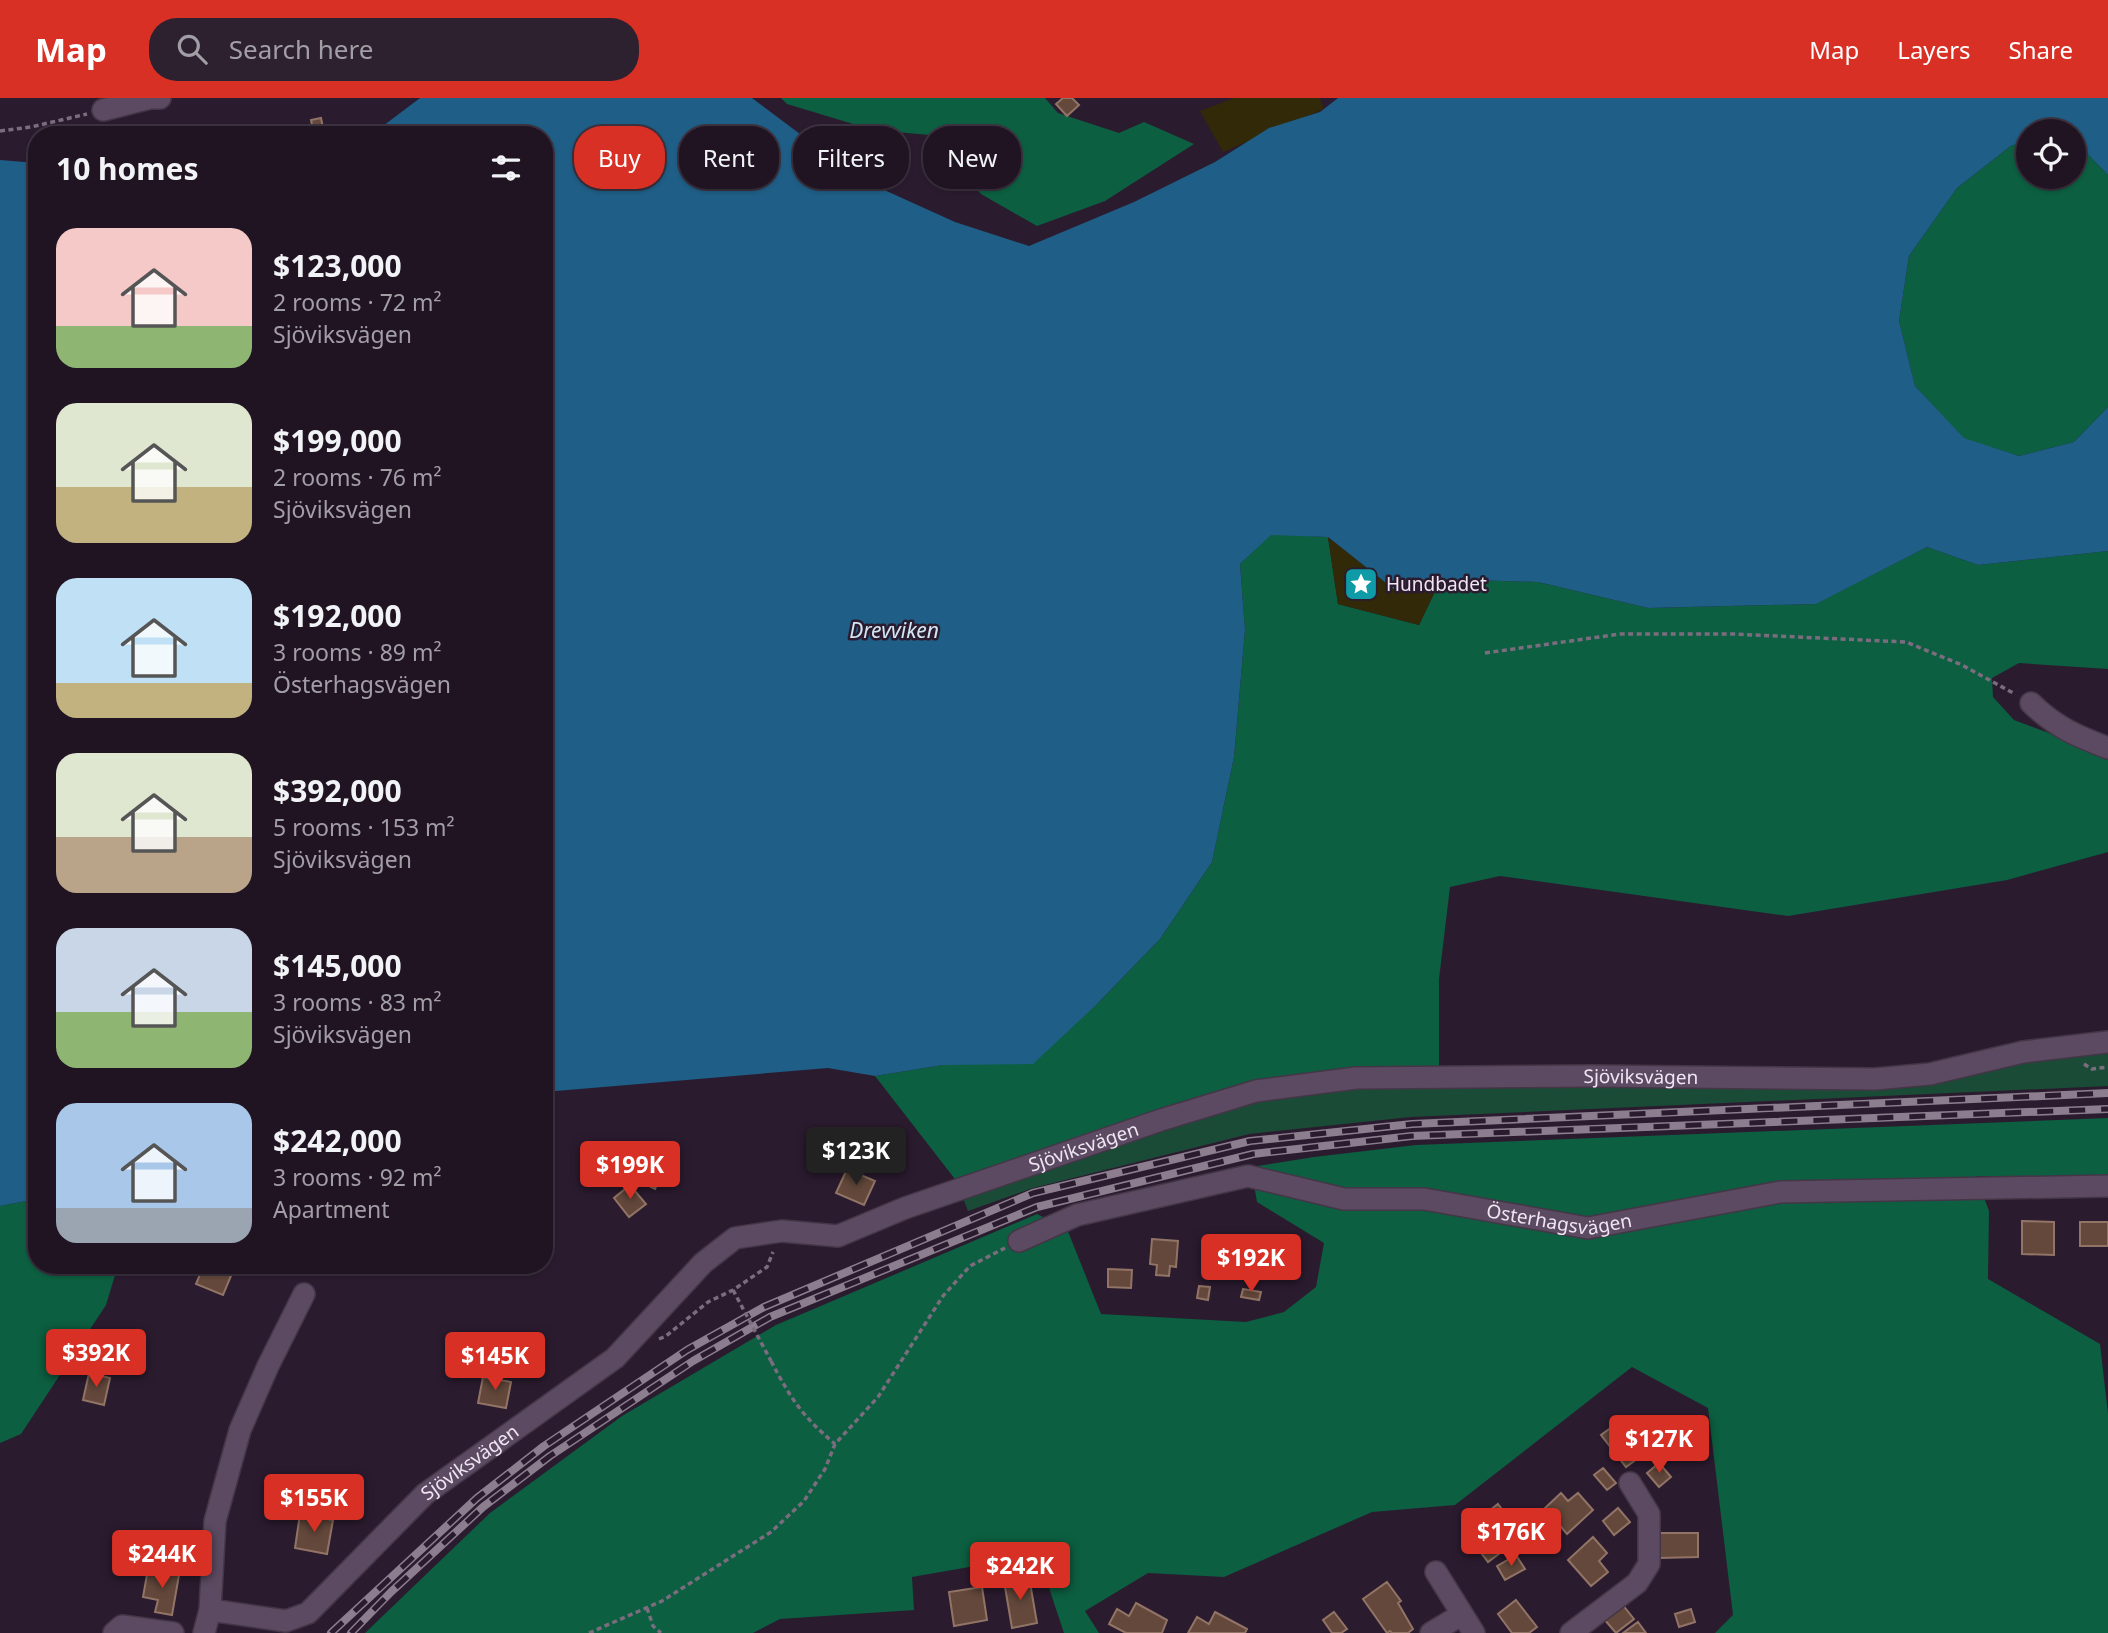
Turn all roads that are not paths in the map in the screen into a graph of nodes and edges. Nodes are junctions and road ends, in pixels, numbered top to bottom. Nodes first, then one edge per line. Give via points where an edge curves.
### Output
1 (160, 98) edge
2 (103, 110) road end
3 (2031, 703) road end
4 (2108, 748) edge
5 (2108, 1042) edge
6 (2108, 1186) edge
7 (1019, 1241) road end
8 (304, 1294) dead end
9 (1630, 1483) dead end
10 (1436, 1572) dead end
11 (210, 1610) junction
12 (1461, 1615) junction
13 (114, 1633) edge
14 (173, 1633) edge
15 (204, 1633) edge
16 (1431, 1633) edge
17 (1474, 1633) edge
18 (1571, 1633) edge

1 - 2 street
3 - 4 street via 2071,733
5 - 11 street, Sjöviksvägen via 2023,1052 1930,1074 1875,1079 1356,1078 1256,1091 905,1208 838,1236 782,1231 735,1238 703,1263 615,1358 425,1494 308,1613 286,1621
6 - 7 street, Österhagsvägen via 1780,1192 1588,1228 1424,1199 1344,1199 1248,1176 1077,1215
8 - 11 street via 240,1430 215,1521
9 - 18 street via 1649,1514 1649,1564 1637,1583
10 - 12 street
11 - 15 street
12 - 16 street
12 - 17 street
13 - 14 street via 122,1626

